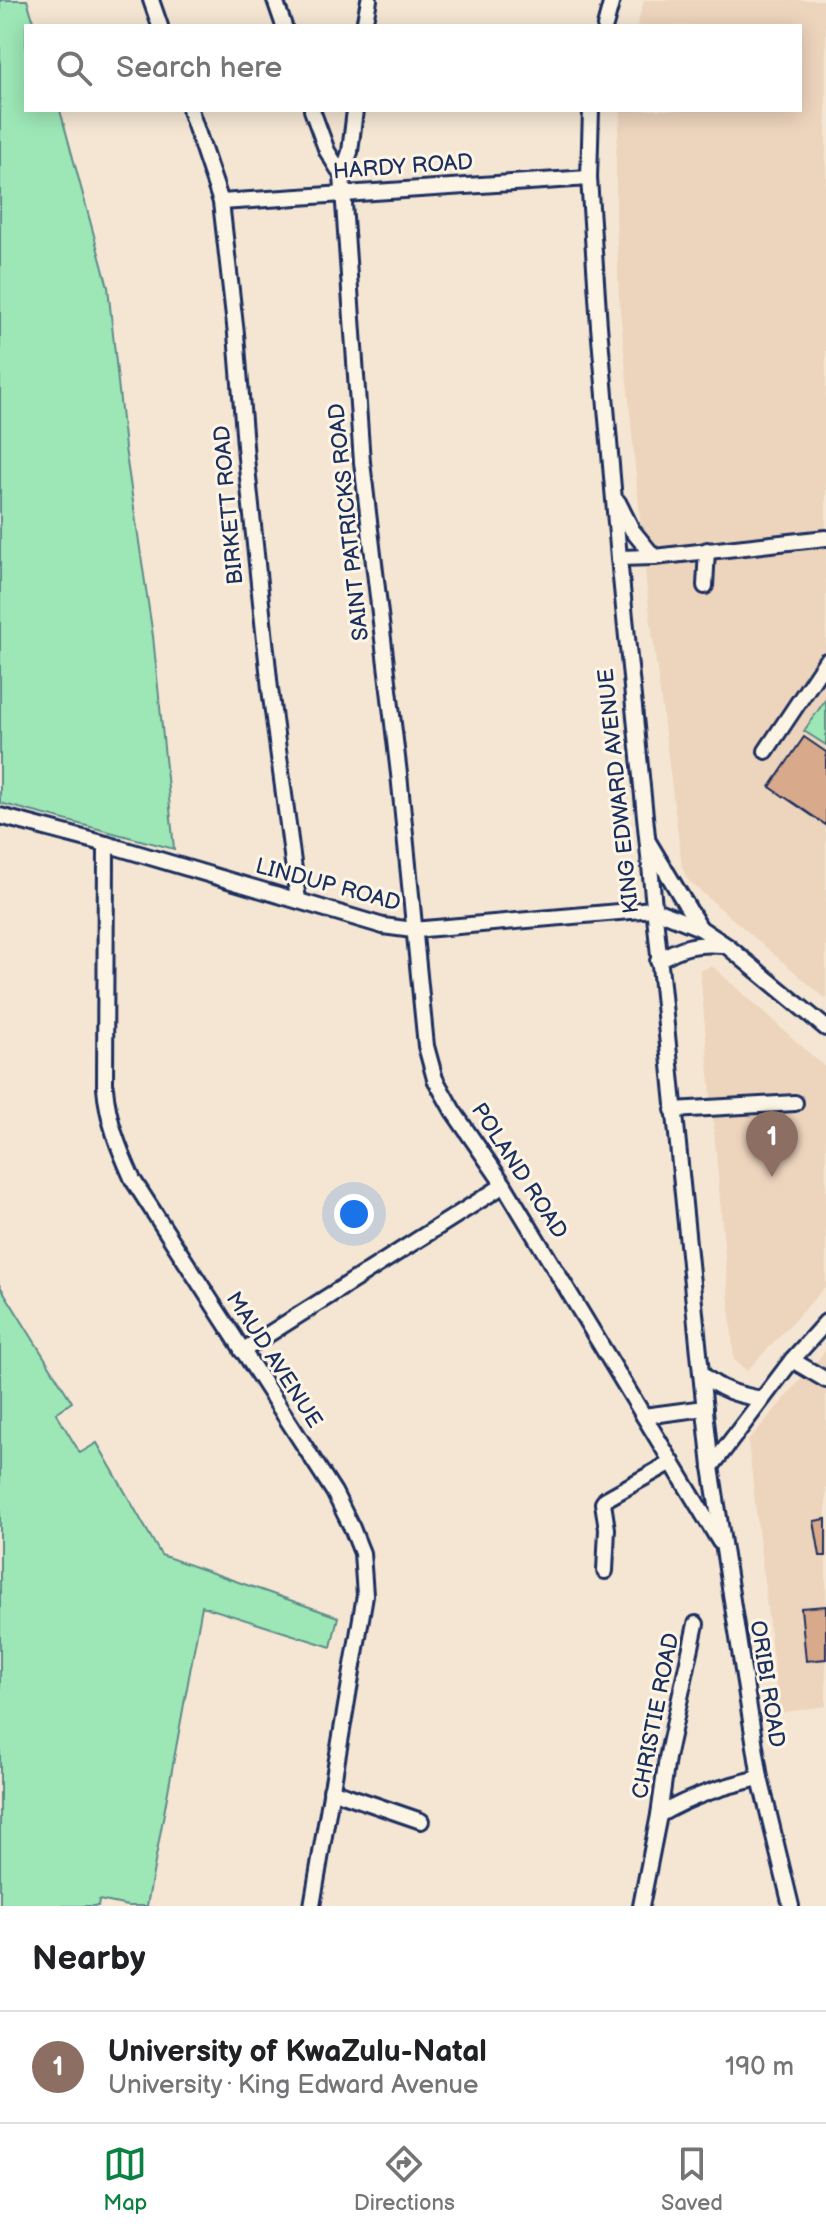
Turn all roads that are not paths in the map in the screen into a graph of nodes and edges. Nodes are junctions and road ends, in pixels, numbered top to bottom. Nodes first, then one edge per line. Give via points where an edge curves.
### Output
1 (151, 0) edge
2 (275, 0) edge
3 (369, 0) edge
4 (612, 0) edge
5 (159, 24) edge
6 (283, 24) edge
7 (364, 24) edge
8 (606, 24) edge
9 (191, 112) edge
10 (313, 112) edge
11 (355, 112) edge
12 (591, 112) edge
13 (342, 175) junction
14 (589, 178) junction
15 (344, 193) junction
16 (221, 202) junction
17 (613, 491) junction
18 (826, 538) edge
19 (707, 550) junction
20 (654, 557) junction
21 (619, 558) junction
22 (705, 586) dead end
23 (826, 661) edge
24 (766, 751) dead end
25 (0, 816) edge
26 (645, 835) junction
27 (106, 844) junction
28 (298, 900) junction
29 (653, 909) junction
30 (700, 928) junction
31 (413, 930) junction
32 (727, 946) junction
33 (658, 961) junction
34 (826, 1028) edge
35 (795, 1103) dead end
36 (673, 1110) junction
37 (504, 1185) junction
38 (826, 1322) edge
39 (242, 1351) junction
40 (792, 1360) junction
41 (701, 1373) junction
42 (826, 1380) edge
43 (762, 1399) junction
44 (705, 1408) junction
45 (644, 1416) junction
46 (672, 1462) junction
47 (711, 1467) junction
48 (725, 1549) junction
49 (605, 1571) dead end
50 (696, 1624) dead end
51 (760, 1778) junction
52 (331, 1790) junction
53 (659, 1815) junction
54 (421, 1821) dead end
55 (312, 1906) edge
56 (641, 1906) edge
57 (791, 1906) edge

1 - 5 street
2 - 6 street
3 - 7 street
4 - 8 street
9 - 16 street, BIRKETT ROAD
10 - 13 street
11 - 13 street, SAINT PATRICKS ROAD
12 - 14 street, KING EDWARD AVENUE
13 - 15 street, SAINT PATRICKS ROAD
14 - 15 street, HARDY ROAD
14 - 17 street, KING EDWARD AVENUE
15 - 16 street, HARDY ROAD
15 - 31 street, SAINT PATRICKS ROAD via 362,462
16 - 28 street, BIRKETT ROAD via 270,689
17 - 20 street via 626,522
17 - 21 street, KING EDWARD AVENUE
18 - 19 street
19 - 20 street
19 - 22 street
20 - 21 street
21 - 26 street, KING EDWARD AVENUE
23 - 24 street
25 - 27 street, LINDUP ROAD
26 - 29 street, KING EDWARD AVENUE
26 - 30 street
27 - 28 street, LINDUP ROAD
27 - 39 street, MAUD AVENUE via 107,1112 133,1180
28 - 31 street, LINDUP ROAD
29 - 30 street
29 - 31 street, LINDUP ROAD
29 - 33 street, KING EDWARD AVENUE
30 - 32 street
31 - 37 street, POLAND ROAD via 426,1046 435,1079
32 - 33 street via 697,944
32 - 34 street
33 - 36 street, KING EDWARD AVENUE
35 - 36 street
36 - 41 street, KING EDWARD AVENUE
37 - 39 street
37 - 45 street, POLAND ROAD
38 - 40 street
39 - 52 street, MAUD AVENUE via 334,1492 362,1553 365,1595
40 - 42 street
40 - 43 street
41 - 43 street via 724,1390
41 - 44 street, KING EDWARD AVENUE
43 - 47 street
44 - 45 street
44 - 47 street, KING EDWARD AVENUE
45 - 46 street, POLAND ROAD
46 - 48 street, POLAND ROAD
46 - 49 street via 603,1503
47 - 48 street, ORIBI ROAD
48 - 51 street, ORIBI ROAD
50 - 53 street, CHRISTIE ROAD
51 - 53 street, CHRISTIE ROAD via 720,1787
51 - 57 street, ORIBI ROAD
52 - 54 street
52 - 55 street, MAUD AVENUE
53 - 56 street, CHRISTIE ROAD

